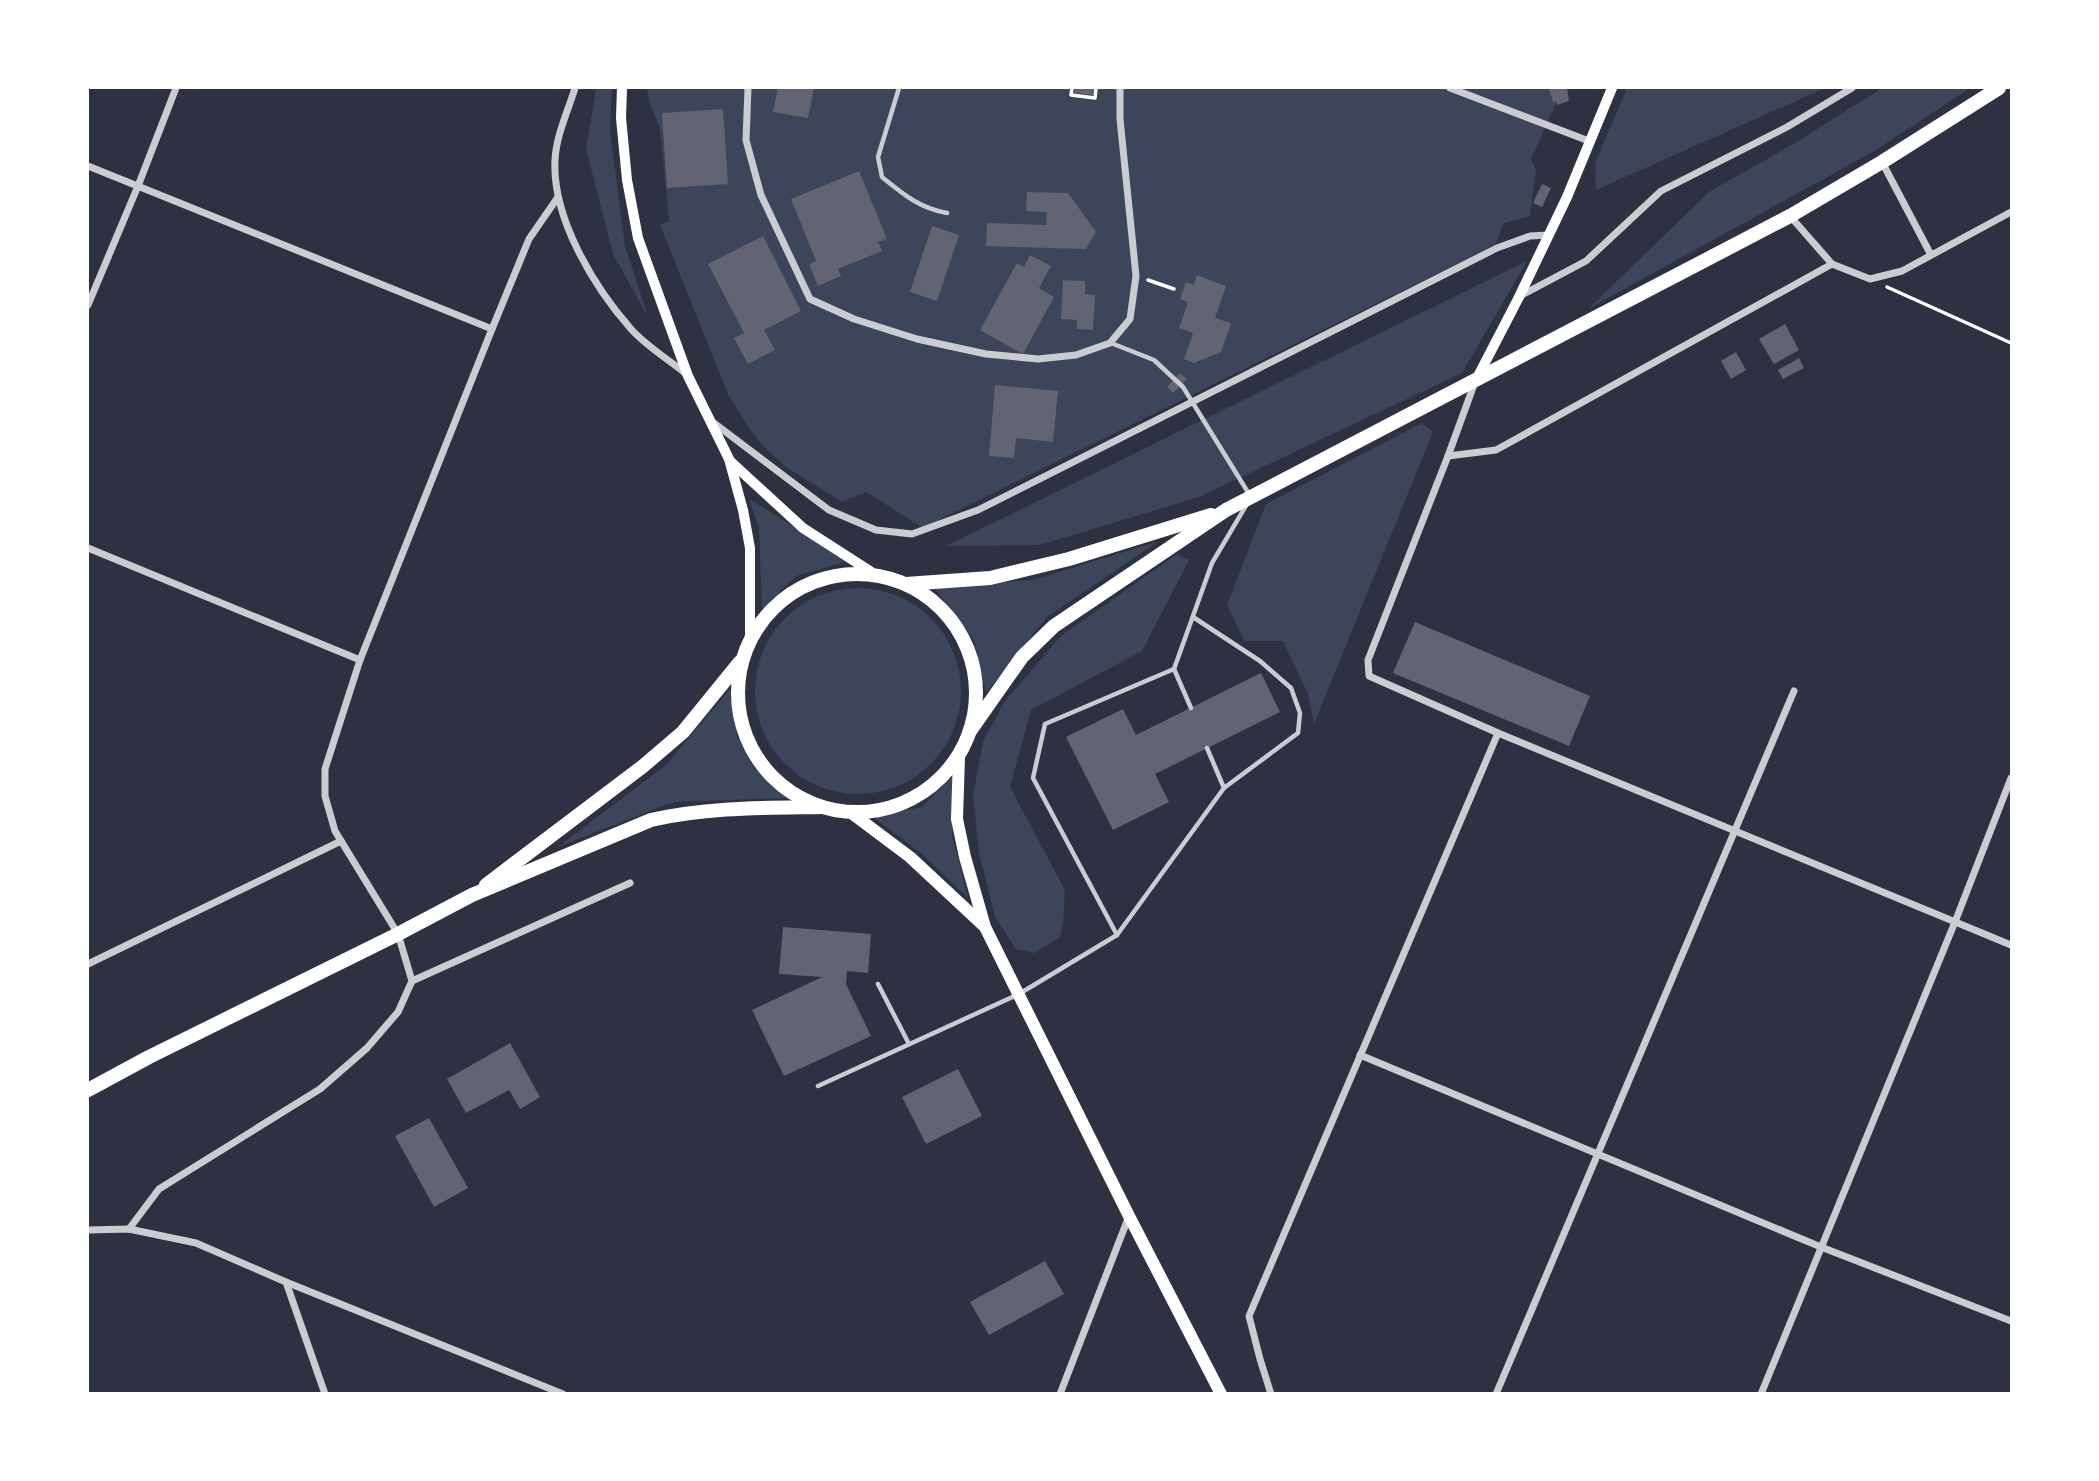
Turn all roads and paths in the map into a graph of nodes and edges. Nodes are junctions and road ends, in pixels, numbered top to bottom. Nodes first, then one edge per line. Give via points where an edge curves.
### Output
1 (176, 88) edge
2 (575, 88) edge
3 (622, 88) edge
4 (748, 88) edge
5 (899, 88) edge
6 (1072, 88) edge
7 (1096, 88) edge
8 (1120, 88) edge
9 (1450, 88) edge
10 (1612, 88) edge
11 (1852, 88) edge
12 (1999, 88) edge
13 (1589, 141) junction
14 (1882, 162) junction
15 (88, 166) edge
16 (138, 186) junction
17 (558, 197) junction
18 (2011, 212) edge
19 (947, 213) dead end
20 (1790, 216) junction
21 (1549, 235) junction
22 (1931, 256) junction
23 (1832, 264) junction
24 (1136, 276) junction
25 (1870, 279) junction
26 (1174, 289) dead end
27 (1519, 297) junction
28 (88, 305) edge
29 (492, 329) junction
30 (1110, 343) junction
31 (2011, 343) edge
32 (688, 376) junction
33 (1476, 380) junction
34 (1192, 403) junction
35 (710, 420) junction
36 (1448, 456) junction
37 (729, 459) junction
38 (1251, 497) junction
39 (1226, 510) junction
40 (88, 548) edge
41 (876, 575) junction
42 (906, 584) junction
43 (1193, 617) junction
44 (750, 639) junction
45 (360, 660) junction
46 (741, 660) junction
47 (1174, 669) junction
48 (1794, 691) dead end
49 (1191, 708) dead end
50 (971, 731) junction
51 (1498, 733) junction
52 (1207, 748) dead end
53 (959, 755) junction
54 (2011, 778) edge
55 (1224, 789) junction
56 (822, 807) junction
57 (850, 812) junction
58 (1735, 831) junction
59 (341, 841) junction
60 (630, 883) dead end
61 (472, 895) junction
62 (1955, 922) junction
63 (985, 927) junction
64 (398, 934) junction
65 (1118, 935) junction
66 (2011, 945) edge
67 (88, 964) edge
68 (412, 981) junction
69 (878, 984) dead end
70 (1019, 995) junction
71 (909, 1044) junction
72 (1360, 1055) junction
73 (818, 1086) dead end
74 (88, 1090) edge
75 (1598, 1154) junction
76 (1129, 1216) junction
77 (129, 1229) junction
78 (88, 1230) edge
79 (1821, 1247) junction
80 (286, 1282) junction
81 (2011, 1321) edge
82 (325, 1394) edge
83 (563, 1394) edge
84 (1060, 1394) edge
85 (1221, 1394) edge
86 (1272, 1394) edge
87 (1496, 1394) edge
88 (1761, 1394) edge

1 - 16 street
2 - 17 street via 555,160
3 - 32 main road via 627,180 638,238
4 - 30 street via 746,140 761,195 810,299 917,339 986,354 1038,359 1076,355
5 - 19 lane via 878,157 882,177 930,210
6 - 7 path via 1071,95 1095,98
8 - 24 street
9 - 13 street
10 - 13 main road
11 - 27 street via 1661,191 1586,261
12 - 14 highway
13 - 21 main road
14 - 20 highway
14 - 22 street
15 - 16 street
16 - 28 street
16 - 29 street
17 - 29 street via 528,239
17 - 32 street via 591,277 632,331
18 - 22 street
20 - 23 street
20 - 33 highway
21 - 27 main road
21 - 34 street via 1530,236 1497,248
22 - 25 street via 1902,271
23 - 25 street
23 - 36 street via 1496,450
24 - 26 path
24 - 30 street via 1130,318
25 - 31 path
27 - 33 main road
29 - 45 street
30 - 34 lane via 1154,360 1183,387
32 - 35 main road
33 - 36 street
33 - 38 highway
34 - 35 street via 978,510 912,534 876,530 829,510
34 - 38 lane
35 - 37 main road
36 - 51 street via 1368,660 1369,676
37 - 41 main road via 803,528
37 - 44 main road via 750,548
38 - 39 highway
38 - 43 lane via 1212,563
39 - 42 highway via 1069,559 990,578
39 - 50 highway via 1054,626 1022,657
40 - 45 street
41 - 42 highway
41 - 44 highway via 838,575 802,587 772,609
42 - 50 highway via 935,603 963,640 977,696
43 - 47 lane
43 - 55 lane via 1291,688 1300,713 1298,733
44 - 46 highway
45 - 59 street via 325,769 325,796
46 - 56 highway via 737,697 744,734 762,766 789,792
46 - 61 highway via 673,741
47 - 49 lane
47 - 65 lane via 1045,724 1033,778
48 - 58 street
50 - 53 highway
51 - 58 street
51 - 72 street
52 - 55 lane
53 - 57 highway via 939,780 912,799 882,810
53 - 63 main road via 957,819
54 - 62 street
55 - 65 lane
56 - 57 highway
56 - 61 highway via 720,809 651,820
57 - 63 main road via 910,857
58 - 62 street
58 - 75 street
59 - 64 street
59 - 67 street
60 - 68 street
61 - 64 highway
62 - 66 street
62 - 79 street
63 - 70 main road
64 - 68 street
64 - 74 highway
65 - 70 lane
68 - 77 street via 398,1012 367,1048 320,1089 159,1189
69 - 71 lane
70 - 71 lane
70 - 76 main road
71 - 73 lane
72 - 75 street
72 - 86 street via 1249,1316
75 - 79 street
75 - 87 street
76 - 84 street
76 - 85 main road
77 - 78 street
77 - 80 street via 196,1243
79 - 81 street
79 - 88 street
80 - 82 street
80 - 83 street

